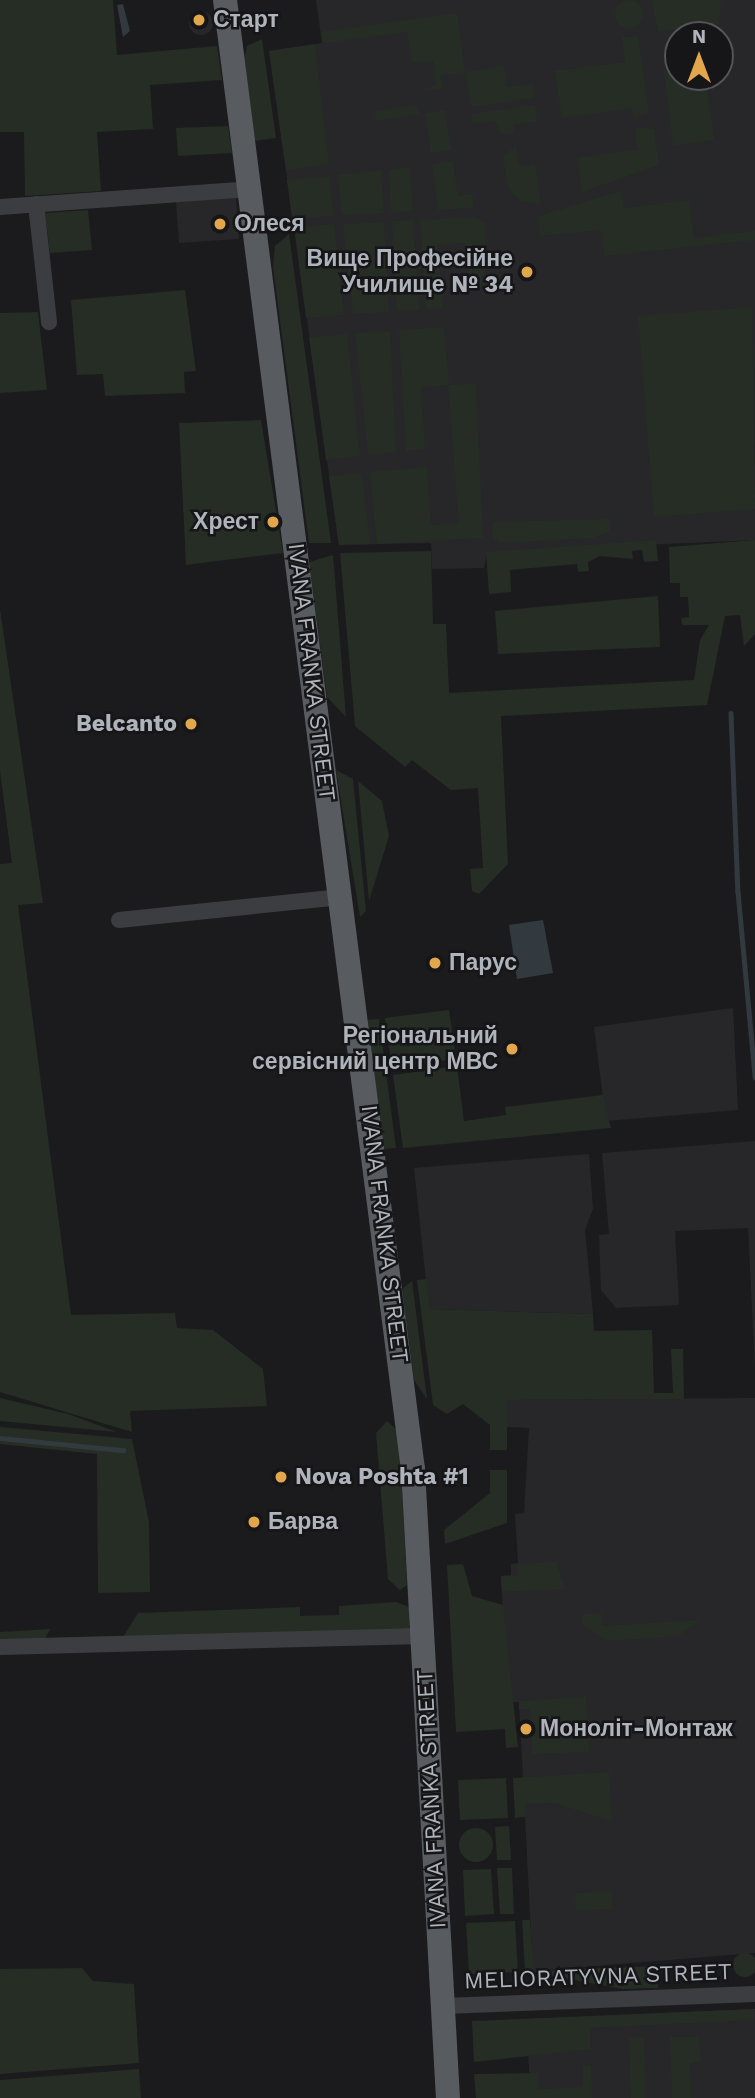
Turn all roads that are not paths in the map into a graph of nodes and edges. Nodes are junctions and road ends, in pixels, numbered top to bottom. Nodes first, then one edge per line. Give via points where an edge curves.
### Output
1 (225, 0) edge
2 (249, 189) junction
3 (36, 204) junction
4 (0, 207) edge
5 (49, 322) dead end
6 (341, 897) junction
7 (119, 920) dead end
8 (423, 1636) junction
9 (0, 1647) edge
10 (755, 1994) edge
11 (443, 2006) junction
12 (448, 2098) edge

1 - 2 main road, IVANA FRANKA STREET
2 - 3 street
2 - 6 main road, IVANA FRANKA STREET
3 - 4 street
3 - 5 street
6 - 7 street
6 - 8 main road, IVANA FRANKA STREET via 407,1412
8 - 9 street
8 - 11 main road, IVANA FRANKA STREET
10 - 11 street, MELIORATYVNA STREET
11 - 12 main road, IVANA FRANKA STREET

